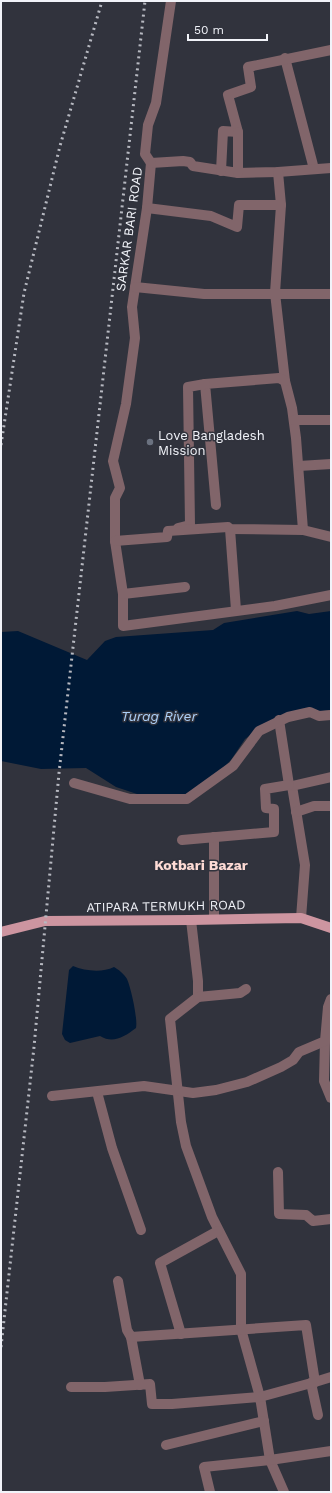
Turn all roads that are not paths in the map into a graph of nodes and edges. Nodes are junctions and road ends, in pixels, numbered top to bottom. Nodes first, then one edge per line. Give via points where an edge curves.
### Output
1 (171, 1) edge
2 (331, 50) edge
3 (285, 58) junction
4 (238, 132) junction
5 (151, 163) junction
6 (331, 168) edge
7 (314, 169) junction
8 (221, 171) junction
9 (278, 172) junction
10 (238, 173) junction
11 (281, 205) junction
12 (147, 208) junction
13 (135, 288) junction
14 (275, 293) junction
15 (331, 294) edge
16 (285, 381) junction
17 (205, 384) junction
18 (294, 420) junction
19 (331, 420) edge
20 (331, 464) edge
21 (299, 466) junction
22 (216, 505) dead end
23 (230, 529) junction
24 (303, 530) junction
25 (168, 531) junction
26 (331, 537) edge
27 (115, 541) junction
28 (185, 587) dead end
29 (123, 594) junction
30 (331, 595) edge
31 (236, 610) junction
32 (331, 715) edge
33 (279, 720) junction
34 (331, 777) edge
35 (74, 783) dead end
36 (291, 785) junction
37 (331, 806) edge
38 (296, 812) junction
39 (214, 837) junction
40 (182, 840) dead end
41 (301, 918) junction
42 (214, 919) junction
43 (191, 920) junction
44 (331, 928) edge
45 (1, 932) edge
46 (246, 989) dead end
47 (198, 997) junction
48 (331, 999) edge
49 (325, 1041) junction
50 (97, 1092) junction
51 (178, 1092) junction
52 (52, 1096) dead end
53 (331, 1098) edge
54 (278, 1172) dead end
55 (331, 1219) edge
56 (141, 1230) dead end
57 (218, 1231) junction
58 (118, 1281) dead end
59 (241, 1329) junction
60 (181, 1334) junction
61 (132, 1337) junction
62 (331, 1377) edge
63 (313, 1383) junction
64 (140, 1385) junction
65 (71, 1387) dead end
66 (260, 1397) junction
67 (318, 1415) dead end
68 (264, 1421) junction
69 (166, 1445) dead end
70 (331, 1451) edge
71 (270, 1460) junction
72 (210, 1492) edge
73 (284, 1492) edge

1 - 5 street via 156,103 148,125 145,154
2 - 3 street
3 - 4 street via 248,67 251,87 228,95
3 - 7 street
4 - 8 street via 223,131
4 - 10 street
5 - 8 street, SARKAR BARI ROAD via 183,161 190,162 193,166
5 - 12 street, SARKAR BARI ROAD
6 - 7 street, SARKAR BARI ROAD
7 - 9 street, SARKAR BARI ROAD
8 - 10 street, SARKAR BARI ROAD
9 - 10 street, SARKAR BARI ROAD
9 - 11 street
11 - 12 street via 239,205 237,227 211,216
11 - 14 street
12 - 13 street, SARKAR BARI ROAD
13 - 14 street via 204,294
13 - 27 street, SARKAR BARI ROAD via 132,307 135,338 126,404 113,461 120,488 115,498
14 - 15 street
14 - 16 street
16 - 17 street via 279,378
16 - 18 street
17 - 22 street
17 - 25 street via 188,387 190,525
18 - 19 street
18 - 21 street
20 - 21 street
21 - 24 street
23 - 24 street
23 - 25 street via 228,527
23 - 31 street
24 - 26 street
25 - 27 street via 167,537
27 - 29 street, SARKAR BARI ROAD
28 - 29 street
29 - 31 street, SARKAR BARI ROAD via 123,626
30 - 31 street via 275,606
32 - 33 street via 319,716 310,712
33 - 35 street via 259,731 233,766 187,799 130,799
33 - 36 street
34 - 36 street
36 - 38 street
36 - 39 street via 265,790 266,808 274,809 274,832
37 - 38 street via 314,806
38 - 41 street via 305,865
39 - 40 street
39 - 42 street
41 - 42 main road, ATIPARA TERMUKH ROAD
41 - 44 main road, ATIPARA TERMUKH ROAD
42 - 43 main road, ATIPARA TERMUKH ROAD
43 - 45 main road, ATIPARA TERMUKH ROAD via 45,921
43 - 47 street
46 - 47 street
47 - 51 street via 170,1019
48 - 49 street
49 - 51 street via 299,1052 293,1060 281,1067 247,1082 216,1090
49 - 53 street via 324,1081
50 - 51 street via 144,1086
50 - 52 street
50 - 56 street via 112,1148
51 - 57 street via 180,1122 186,1146
54 - 55 street via 279,1214 306,1215 313,1221
57 - 59 street via 241,1274
57 - 60 street via 160,1263
58 - 61 street via 127,1330
59 - 60 street
59 - 63 street via 306,1325
59 - 66 street
60 - 61 street
61 - 64 street
62 - 63 street
63 - 66 street
63 - 67 street
64 - 65 street
64 - 66 street via 150,1384 152,1404
66 - 68 street
68 - 69 street
68 - 71 street
70 - 71 street
71 - 72 street via 204,1467
71 - 73 street

